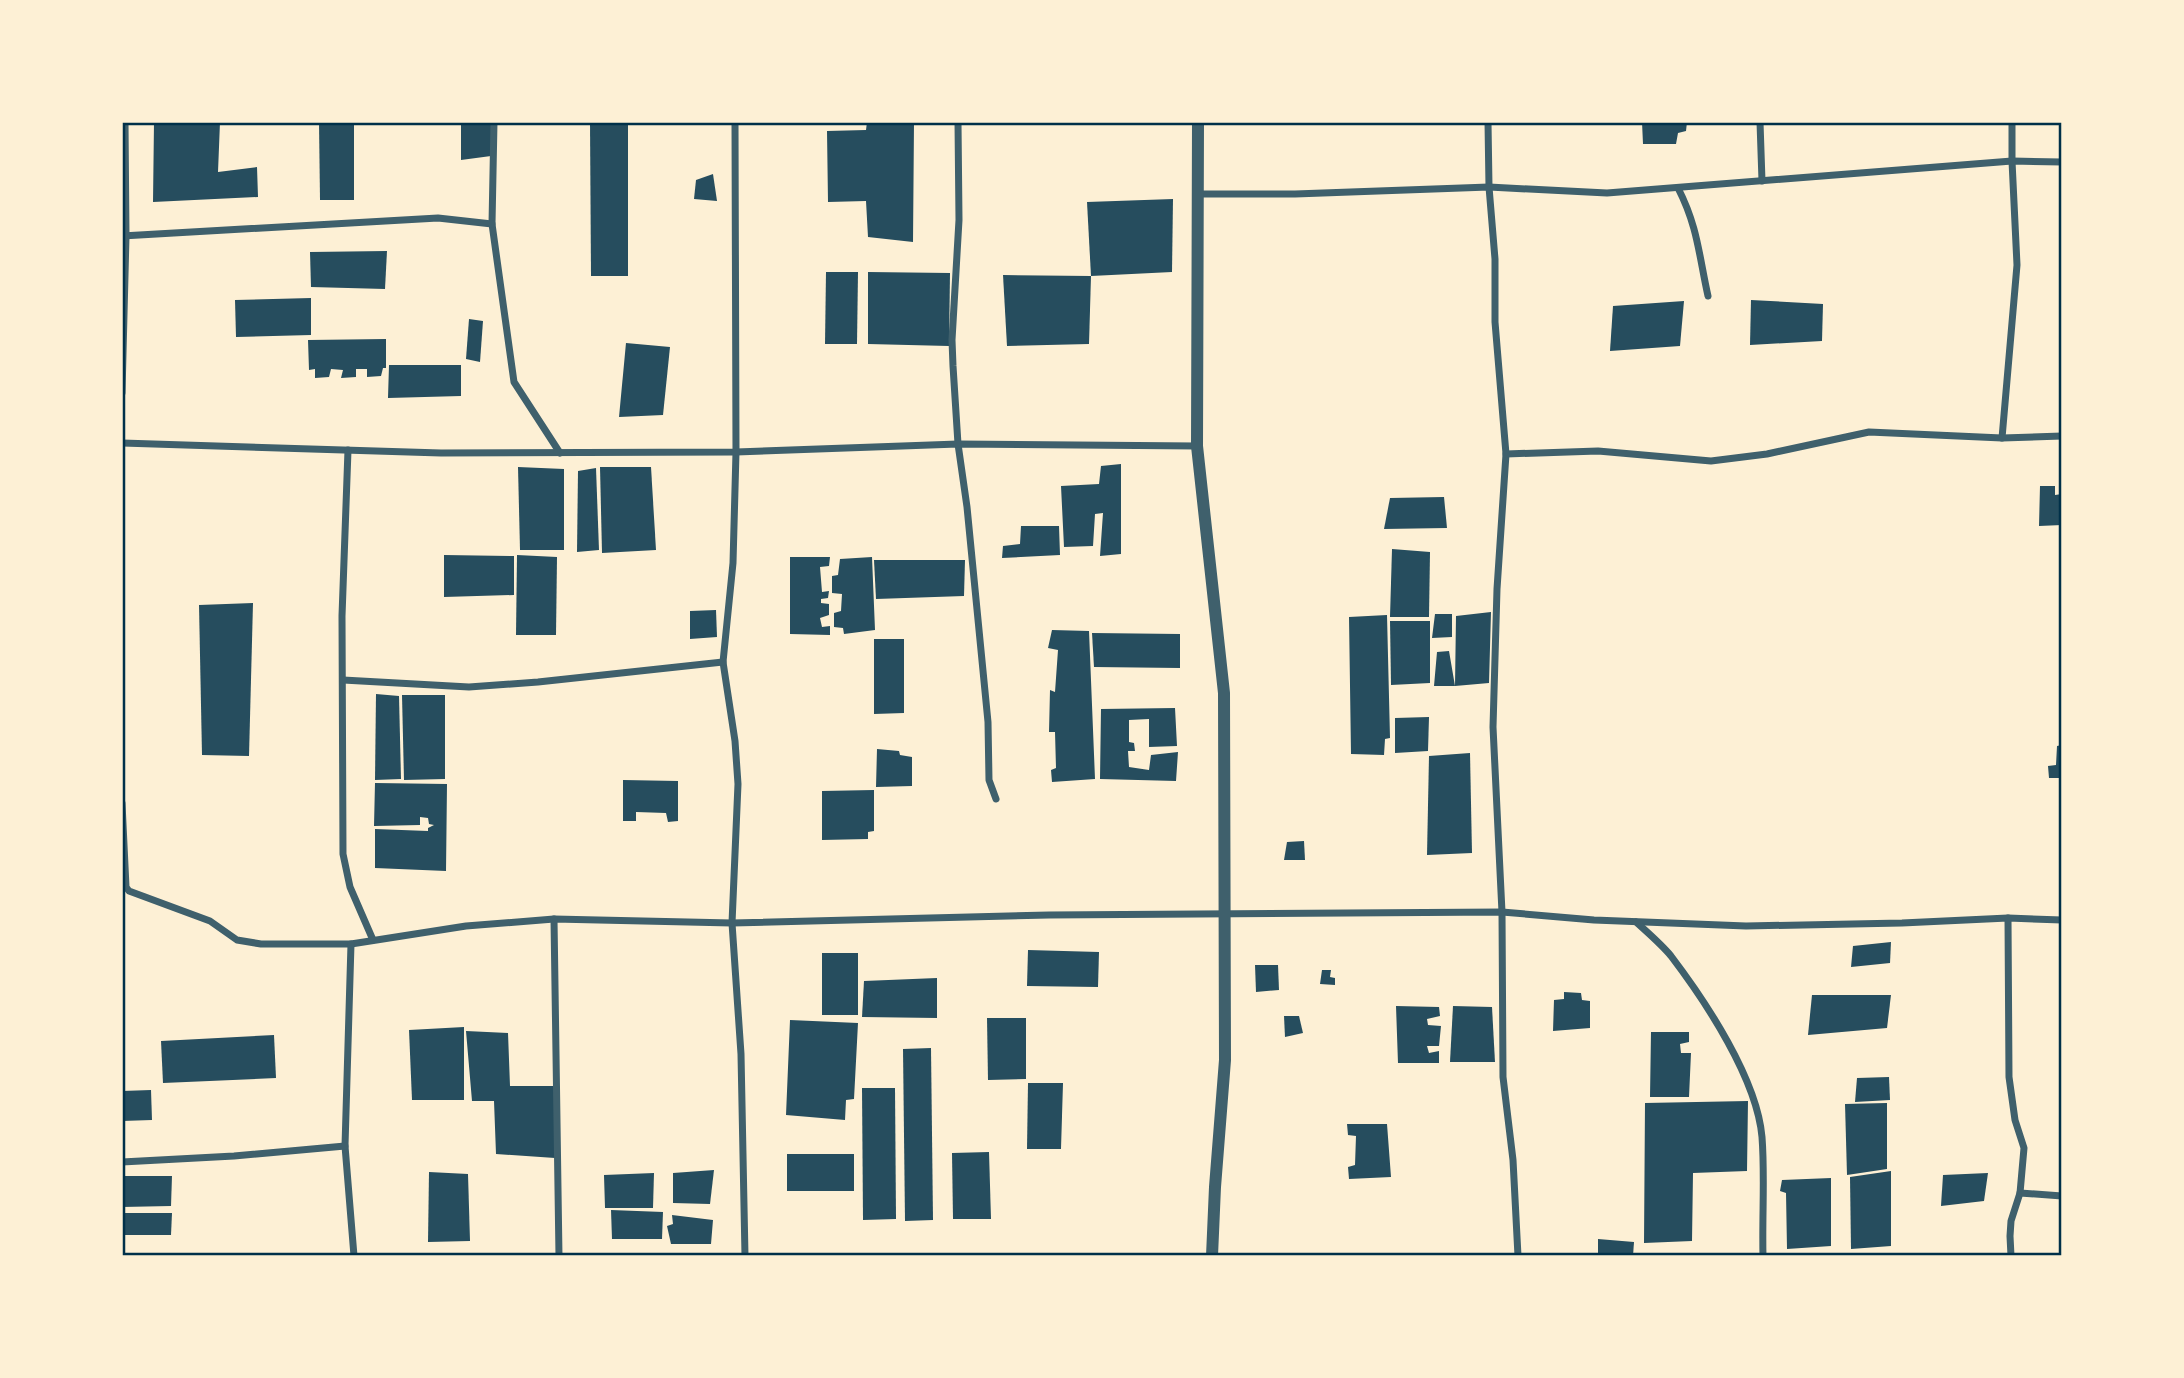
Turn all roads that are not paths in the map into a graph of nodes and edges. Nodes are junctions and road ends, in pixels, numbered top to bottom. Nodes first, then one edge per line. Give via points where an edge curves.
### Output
1 (125, 122) edge
2 (494, 122) edge
3 (735, 122) edge
4 (958, 122) edge
5 (1198, 122) edge
6 (1488, 122) edge
7 (1760, 122) edge
8 (2012, 122) edge
9 (2012, 161) junction
10 (2062, 162) edge
11 (1762, 181) junction
12 (1489, 187) junction
13 (1678, 188) junction
14 (1198, 194) junction
15 (492, 224) junction
16 (125, 236) edge
17 (1708, 296) dead end
18 (122, 393) edge
19 (2062, 436) edge
20 (2002, 438) junction
21 (122, 443) edge
22 (958, 444) junction
23 (1197, 446) junction
24 (348, 450) junction
25 (736, 452) junction
26 (560, 453) junction
27 (1506, 454) junction
28 (723, 662) junction
29 (343, 680) junction
30 (996, 799) dead end
31 (122, 803) edge
32 (129, 891) junction
33 (122, 899) edge
34 (1502, 912) junction
35 (1224, 915) junction
36 (2008, 918) junction
37 (554, 919) junction
38 (2062, 920) edge
39 (1636, 921) junction
40 (732, 923) junction
41 (373, 940) junction
42 (351, 944) junction
43 (345, 1146) junction
44 (122, 1162) edge
45 (2020, 1193) junction
46 (2062, 1196) edge
47 (354, 1255) edge
48 (559, 1255) edge
49 (745, 1255) edge
50 (1212, 1255) edge
51 (1518, 1255) edge
52 (1763, 1255) edge
53 (2011, 1255) edge

1 - 16 street
2 - 15 street
3 - 25 street
4 - 22 street via 959,220 952,340
5 - 14 street
6 - 12 street
7 - 11 street
8 - 9 street
9 - 10 street
9 - 11 street
9 - 20 street via 2017,265
11 - 13 street
12 - 13 street via 1607,193
12 - 14 street
12 - 27 street
13 - 17 street via 1699,243
14 - 23 street
15 - 16 street via 438,218
15 - 26 street via 514,382
16 - 18 street
19 - 20 street
20 - 27 street via 1869,432 1711,461 1598,452
21 - 24 street
22 - 23 street
22 - 25 street
22 - 30 street via 988,722 989,780
23 - 35 street via 1224,693
24 - 26 street
24 - 29 street
25 - 26 street
25 - 28 street via 733,563
27 - 34 street via 1493,727
28 - 29 street via 469,687
28 - 40 street via 738,784
29 - 41 street via 343,854 349,887
31 - 32 street
32 - 33 street
32 - 42 street via 210,920 244,942
34 - 35 street
34 - 39 street
34 - 51 street via 1503,1077
35 - 40 street
35 - 50 street via 1224,1060
36 - 38 street
36 - 39 street via 1746,926
36 - 45 street via 2009,1077 2024,1148
37 - 40 street
37 - 41 street
37 - 48 street
39 - 52 street via 1669,954 1699,997 1754,1097 1762,1136
40 - 49 street via 741,1054
41 - 42 street
42 - 43 street
43 - 44 street
43 - 47 street
45 - 46 street
45 - 53 street via 2011,1221

